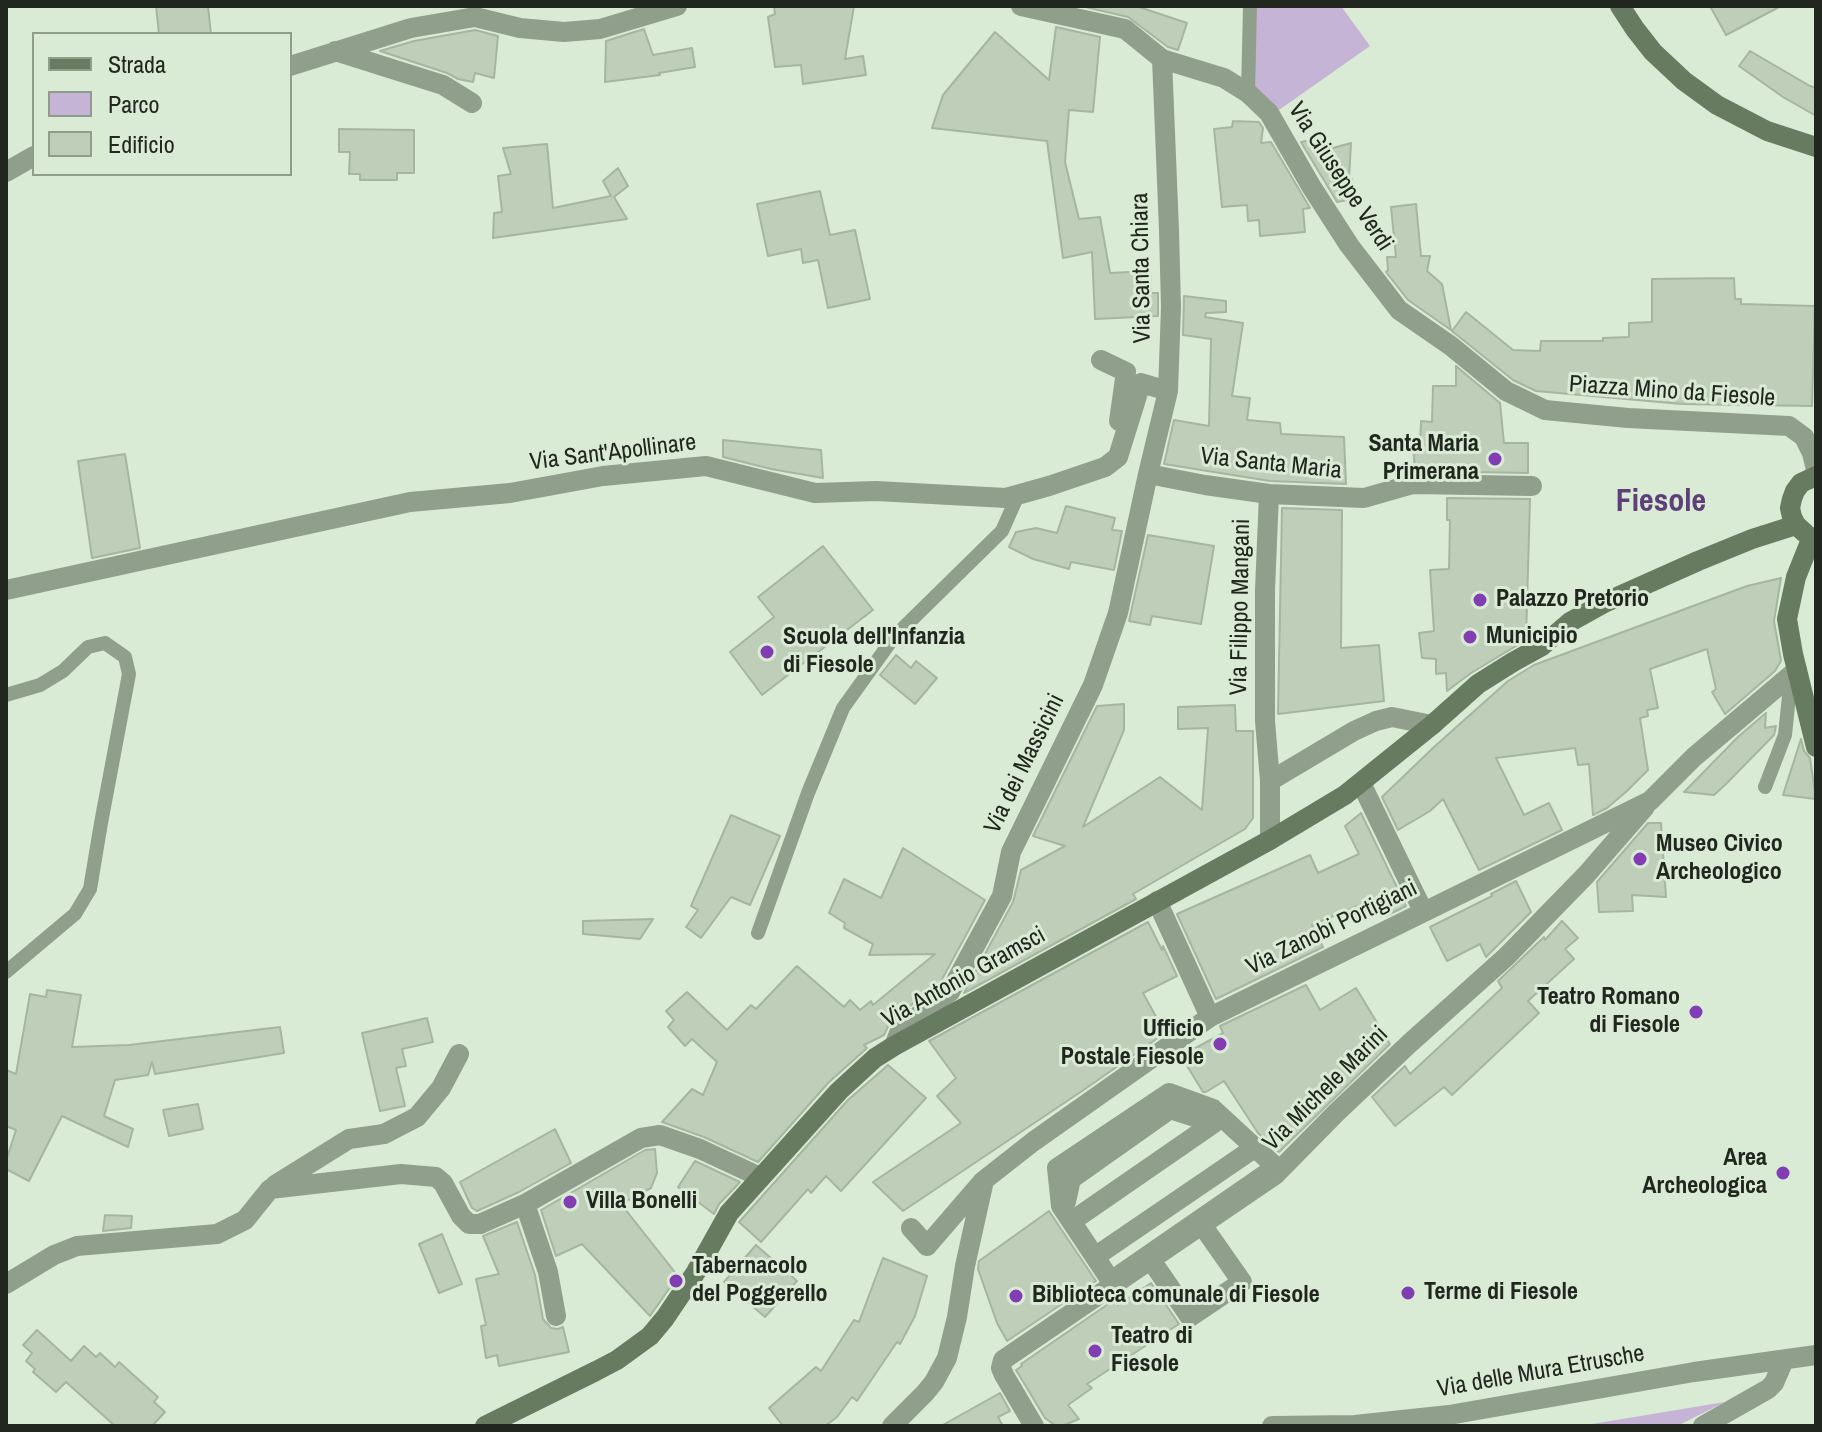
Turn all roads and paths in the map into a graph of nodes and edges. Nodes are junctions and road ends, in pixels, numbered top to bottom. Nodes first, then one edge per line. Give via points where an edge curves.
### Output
1 (677, 6) edge
2 (1021, 6) edge
3 (1250, 6) edge
4 (1620, 6) edge
5 (335, 51) junction
6 (1162, 59) junction
7 (292, 65) edge
8 (1248, 93) junction
9 (472, 103) dead end
10 (1816, 147) edge
11 (32, 157) edge
12 (6, 172) edge
13 (1101, 360) dead end
14 (1168, 391) junction
15 (1545, 410) joint
16 (1118, 457) junction
17 (1816, 473) edge
18 (1148, 474) junction
19 (1532, 486) dead end
20 (1269, 494) junction
21 (1018, 495) junction
22 (1808, 533) edge
23 (6, 590) edge
24 (1799, 678) junction
25 (6, 695) edge
26 (1432, 725) junction
27 (1816, 747) edge
28 (1270, 781) junction
29 (1361, 783) junction
30 (1765, 787) dead end
31 (1650, 801) junction
32 (1270, 840) junction
33 (1157, 901) junction
34 (1423, 911) junction
35 (758, 933) dead end
36 (6, 972) edge
37 (1210, 1017) junction
38 (894, 1046) junction
39 (459, 1054) dead end
40 (1214, 1123) junction
41 (1250, 1151) junction
42 (1276, 1171) junction
43 (760, 1177) junction
44 (983, 1181) junction
45 (270, 1189) junction
46 (525, 1204) junction
47 (1075, 1219) junction
48 (1202, 1225) junction
49 (911, 1228) dead end
50 (1099, 1254) junction
51 (1151, 1260) junction
52 (1119, 1282) junction
53 (6, 1284) edge
54 (556, 1316) dead end
55 (1816, 1355) edge
56 (1784, 1360) junction
57 (1352, 1425) edge
58 (485, 1426) edge
59 (892, 1426) edge
60 (1034, 1426) edge
61 (1272, 1426) edge
62 (1703, 1426) edge

1 - 5 street via 600,29 564,32 475,17 411,28
2 - 6 street, Via Giuseppe Verdi via 1125,29
3 - 8 lane
4 - 10 main road via 1653,52 1717,105 1767,131
5 - 7 street
5 - 9 street via 443,85
6 - 8 street, Via Giuseppe Verdi via 1224,78
6 - 14 street, Via Santa Chiara via 1171,307
8 - 15 street, Via Giuseppe Verdi via 1269,113 1349,245 1399,310 1506,391
11 - 12 street
13 - 16 street via 1126,372
14 - 16 street via 1141,383
14 - 18 street, Via Santa Chiara
15 - 17 street, Piazza Mino da Fiesole via 1789,426 1804,437
16 - 21 street, Via Sant'Apollinare via 1105,467
17 - 22 main road, Piazza Mino da Fiesole via 1795,491 1790,508
18 - 20 street, Via Santa Maria
18 - 38 street, Via dei Massicini via 1118,613 1093,685 1011,852 1002,896 950,992 907,1024
19 - 20 street, Via Santa Maria via 1413,484 1364,498
20 - 28 street, Via Filippo Mangani via 1265,721
21 - 23 street, Via Sant'Apollinare via 815,493 706,466 410,502
21 - 35 lane via 1002,531 894,637 843,708
22 - 24 main road via 1787,619
22 - 26 main road, Via Antonio Gramsci via 1752,539 1606,602 1478,684
24 - 27 main road
24 - 30 lane via 1789,696 1785,735
24 - 31 street, Via Zanobi Portigiani via 1694,757
25 - 36 lane via 40,685 88,647 105,643 125,657 129,674 90,889 75,914
26 - 28 street via 1392,717 1376,721
26 - 29 main road, Via Antonio Gramsci
28 - 32 street, Via Filippo Mangani
29 - 32 main road, Via Antonio Gramsci
29 - 34 street
31 - 34 street, Via Zanobi Portigiani
31 - 42 street, Via Michele Marini via 1506,957
32 - 33 main road, Via Antonio Gramsci
33 - 37 street
33 - 38 main road, Via Antonio Gramsci
34 - 37 street, Via Zanobi Portigiani
37 - 44 street, Via Zanobi Portigiani
38 - 43 main road, Via Antonio Gramsci via 839,1091
39 - 45 street via 417,1117 384,1134 349,1139
40 - 41 street
40 - 47 street
40 - 47 street via 1170,1109 1071,1179 1065,1200
41 - 42 street
41 - 50 street
42 - 42 street via 1213,1109 1169,1093 1057,1168 1061,1206 1111,1281
42 - 48 street, Via Michele Marini
43 - 46 street via 660,1135 641,1138
43 - 58 main road, Via Antonio Gramsci via 726,1217 658,1328 596,1371
44 - 49 street, Via Zanobi Portigiani via 927,1246
44 - 59 street via 947,1358 925,1393
45 - 46 street via 401,1174 436,1177 469,1224
45 - 53 street via 245,1220 217,1234 77,1246
46 - 54 street via 548,1272
47 - 50 street
48 - 51 street, Via Michele Marini
48 - 51 street via 1242,1282 1190,1317
50 - 52 street
51 - 52 street, Via Michele Marini
52 - 60 street, Via Michele Marini via 1003,1360 1001,1368
55 - 56 street, Via delle Mura Etrusche
56 - 57 street, Via delle Mura Etrusche via 1449,1415
56 - 62 street via 1768,1389
57 - 61 street, Via delle Mura Etrusche

